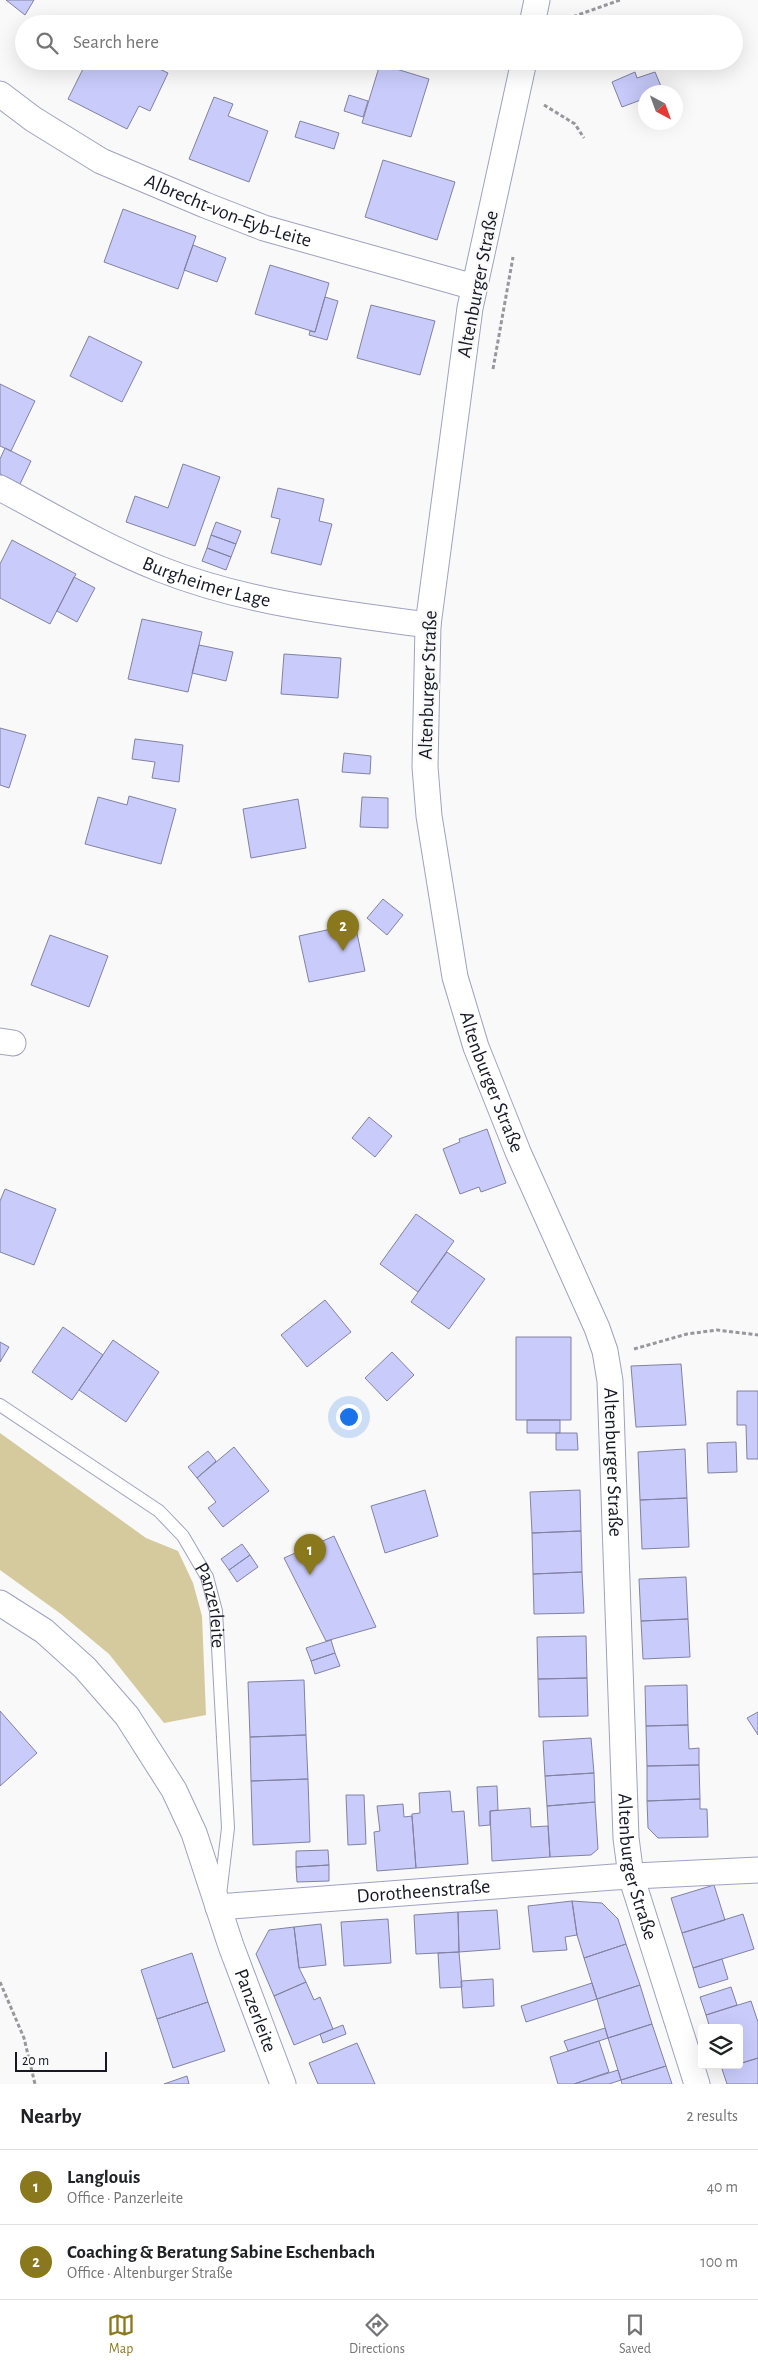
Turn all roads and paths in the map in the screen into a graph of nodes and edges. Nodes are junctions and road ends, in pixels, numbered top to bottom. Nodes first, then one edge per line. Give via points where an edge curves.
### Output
1 (537, 0) edge
2 (620, 0) edge
3 (534, 15) edge
4 (578, 15) edge
5 (522, 70) edge
6 (0, 94) edge
7 (539, 102) dead end
8 (584, 138) dead end
9 (474, 287) junction
10 (0, 488) edge
11 (428, 625) junction
12 (758, 1335) edge
13 (605, 1351) junction
14 (0, 1405) edge
15 (0, 1603) edge
16 (758, 1870) edge
17 (631, 1876) junction
18 (218, 1907) junction
19 (0, 1982) edge
20 (35, 2084) edge
21 (283, 2084) edge
22 (697, 2084) edge

1 - 3 street
2 - 4 path
5 - 9 street, Altenburger Straße
6 - 9 street, Albrecht-von-Eyb-Leite via 33,119 101,161 204,206 264,228
7 - 8 path via 575,124
9 - 11 street, Altenburger Straße
10 - 11 street, Burgheimer Lage via 108,547 162,570 237,594 292,606
11 - 13 street, Altenburger Straße via 426,789 455,977 480,1056 518,1152
12 - 13 path via 717,1330 687,1334 630,1350
13 - 17 street, Altenburger Straße via 610,1381 626,1838
14 - 18 lane, Panzerleite via 159,1511 183,1536 207,1577 216,1611 228,1828
15 - 18 street, Panzerleite via 44,1631 85,1668 127,1716 174,1790 194,1833
16 - 17 street, Dorotheenstraße
17 - 18 street, Dorotheenstraße
17 - 22 street, Altenburger Straße
18 - 21 street, Panzerleite
19 - 20 path via 24,2038

